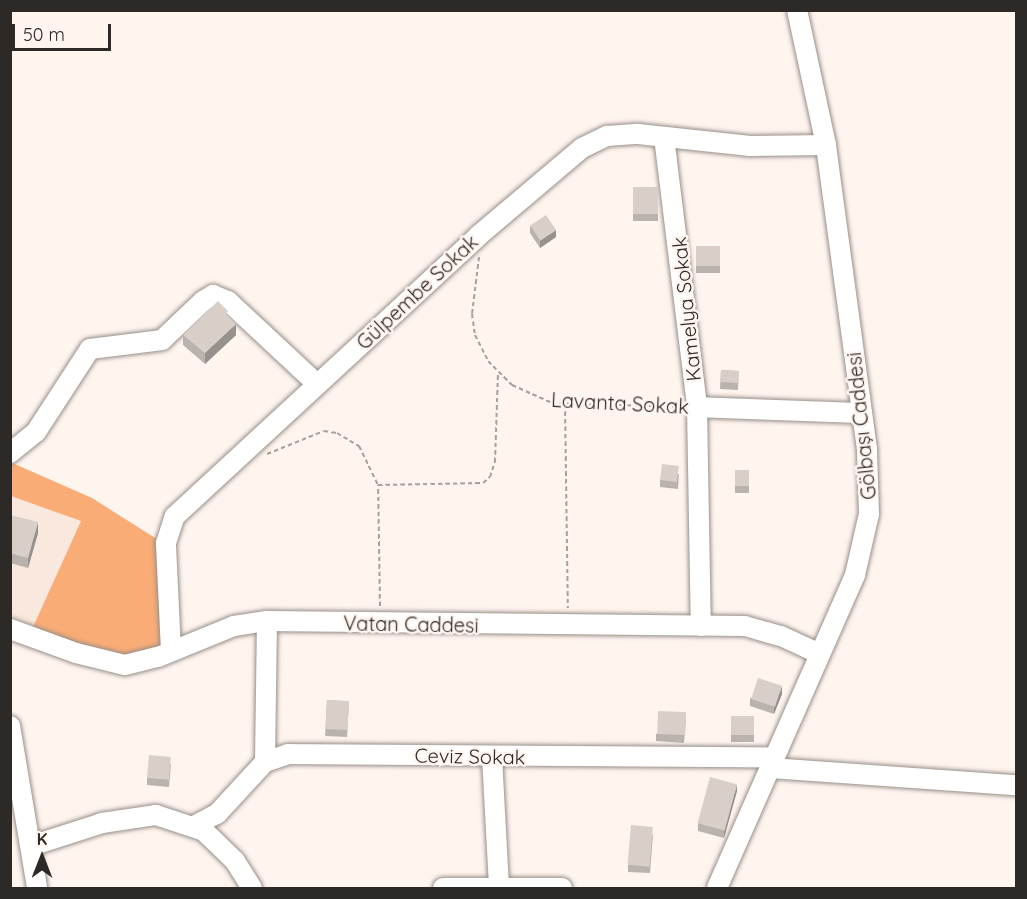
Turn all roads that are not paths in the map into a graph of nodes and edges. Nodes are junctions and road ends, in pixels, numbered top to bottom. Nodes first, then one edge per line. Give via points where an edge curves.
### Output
1 (797, 10) edge
2 (664, 137) junction
3 (826, 146) junction
4 (317, 384) junction
5 (697, 407) junction
6 (862, 413) junction
7 (10, 453) edge
8 (267, 621) junction
9 (701, 626) junction
10 (10, 628) edge
11 (171, 651) junction
12 (820, 654) junction
13 (10, 726) edge
14 (492, 757) junction
15 (265, 762) junction
16 (772, 762) junction
17 (1017, 785) edge
18 (194, 826) junction
19 (31, 846) junction
20 (37, 888) edge
21 (252, 888) edge
22 (442, 888) edge
23 (499, 888) edge
24 (562, 888) edge
25 (717, 888) edge

1 - 3 street, Gölbaşı Caddesi
2 - 3 street, Gülpembe Sokak via 750,146
2 - 4 street, Gülpembe Sokak via 620,134 596,140 542,179
2 - 5 street, Kamelya Sokak
3 - 6 street, Gölbaşı Caddesi
4 - 7 street via 220,297 203,300 162,340 90,349 36,432
4 - 11 street, Gülpembe Sokak via 188,501 169,526 166,543
5 - 6 street, Lavanta Sokak
5 - 9 street, Kamelya Sokak
6 - 12 street, Gölbaşı Caddesi via 871,490 864,543 855,575
8 - 9 street, Vatan Caddesi
8 - 11 street, Vatan Caddesi via 234,626
8 - 15 street
9 - 12 street, Vatan Caddesi via 762,629
10 - 11 street, Vatan Caddesi via 76,653 125,665
12 - 16 street, Gölbaşı Caddesi
13 - 19 street
14 - 15 street, Ceviz Sokak via 307,752
14 - 16 street, Ceviz Sokak
14 - 23 street
15 - 18 street via 217,814
16 - 17 street, Ceviz Sokak
16 - 25 street, Gölbaşı Caddesi
18 - 19 street via 141,814
18 - 21 street via 235,861
19 - 20 street
22 - 23 street
23 - 24 street

